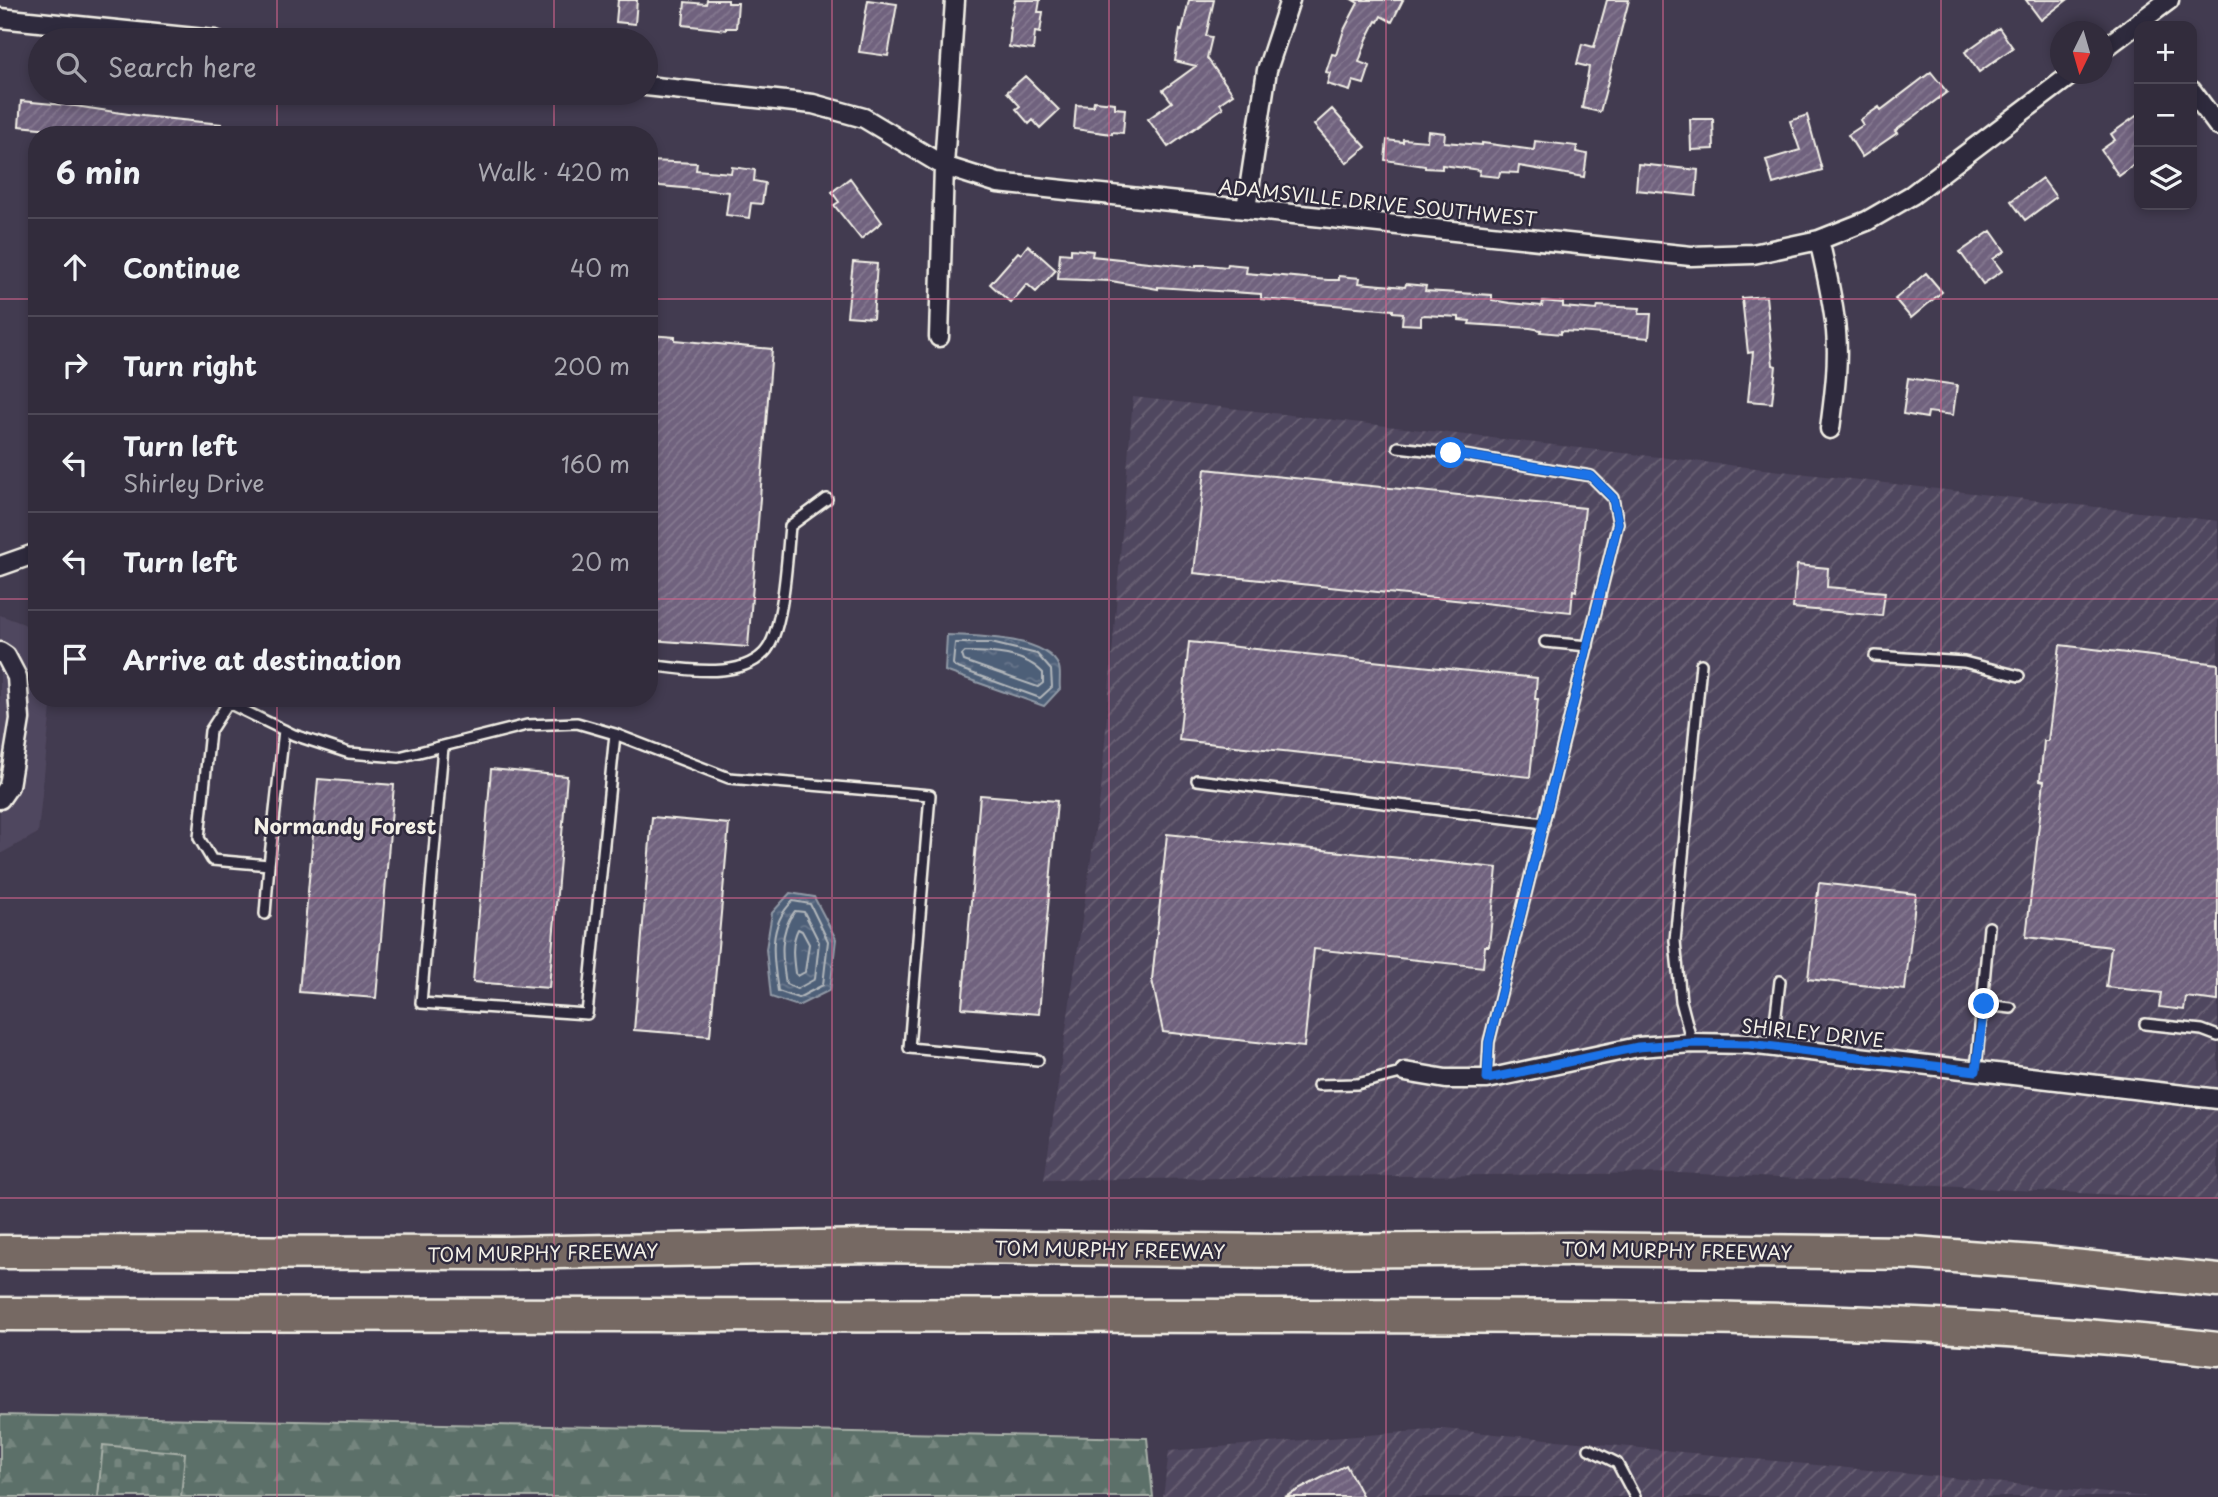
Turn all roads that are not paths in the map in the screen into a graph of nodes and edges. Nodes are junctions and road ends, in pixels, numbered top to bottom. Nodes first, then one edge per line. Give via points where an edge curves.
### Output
1 (955, 0) edge
2 (1290, 0) edge
3 (2169, 0) edge
4 (0, 18) edge
5 (2144, 21) edge
6 (98, 28) edge
7 (2134, 29) edge
8 (2113, 43) edge
9 (2059, 84) edge
10 (658, 87) edge
11 (2197, 98) edge
12 (2218, 126) edge
13 (944, 166) junction
14 (1246, 209) junction
15 (1819, 240) junction
16 (939, 337) dead end
17 (1830, 429) dead end
18 (1398, 447) dead end
19 (827, 499) dead end
20 (28, 556) edge
21 (0, 566) edge
22 (1545, 642) dead end
23 (1588, 646) junction
24 (0, 652) edge
25 (1875, 656) dead end
26 (1701, 664) dead end
27 (658, 666) edge
28 (2019, 676) dead end
29 (221, 707) edge
30 (238, 707) edge
31 (284, 730) junction
32 (615, 734) junction
33 (443, 747) junction
34 (1197, 780) dead end
35 (0, 799) edge
36 (1544, 823) junction
37 (269, 865) junction
38 (265, 914) dead end
39 (1989, 927) dead end
40 (1780, 981) dead end
41 (1984, 1004) junction
42 (2011, 1008) dead end
43 (2146, 1024) dead end
44 (2218, 1036) edge
45 (1692, 1043) junction
46 (1772, 1047) junction
47 (1038, 1060) dead end
48 (1976, 1071) junction
49 (1405, 1072) joint
50 (1487, 1079) junction
51 (1318, 1085) dead end
52 (2218, 1099) edge
53 (0, 1252) edge
54 (2218, 1281) edge
55 (0, 1314) edge
56 (2218, 1349) edge
57 (1589, 1449) dead end
58 (1635, 1497) edge

1 - 13 street
2 - 14 street via 1267,69
3 - 5 street
4 - 6 street
7 - 8 street
9 - 15 street, ADAMSVILLE DRIVE SOUTHWEST via 1912,195 1867,221
10 - 13 street, ADAMSVILLE DRIVE SOUTHWEST via 813,104 864,118
11 - 12 street
13 - 14 street, ADAMSVILLE DRIVE SOUTHWEST via 998,183
13 - 16 street
14 - 15 street, ADAMSVILLE DRIVE SOUTHWEST via 1691,256 1753,254
15 - 17 street via 1836,334
18 - 23 lane via 1591,476 1613,498 1618,523
19 - 27 lane via 790,526 782,600 764,654 730,669
20 - 21 street
22 - 23 lane
23 - 36 lane
24 - 35 street via 17,677 20,719 9,786
25 - 28 lane via 1964,662
26 - 45 lane via 1675,941 1681,1001
29 - 37 lane via 209,731 199,838 212,860
30 - 31 lane
31 - 33 lane via 349,753 400,757
31 - 37 lane
32 - 33 lane via 577,723 527,725
32 - 33 lane via 587,1014 421,1003
32 - 47 lane via 729,778 930,795 909,1048
34 - 36 lane
36 - 50 lane via 1489,1042
37 - 38 lane
39 - 41 lane
40 - 46 lane
41 - 42 lane
41 - 48 lane
43 - 44 lane
45 - 46 street, SHIRLEY DRIVE
45 - 50 street, SHIRLEY DRIVE via 1638,1047
46 - 48 street, SHIRLEY DRIVE
48 - 52 street, SHIRLEY DRIVE
49 - 50 street, SHIRLEY DRIVE
49 - 51 lane via 1357,1084
53 - 54 highway, TOM MURPHY FREEWAY via 504,1253 871,1246 1694,1250 1914,1253
55 - 56 highway via 1722,1317 1872,1322
57 - 58 lane via 1617,1463

